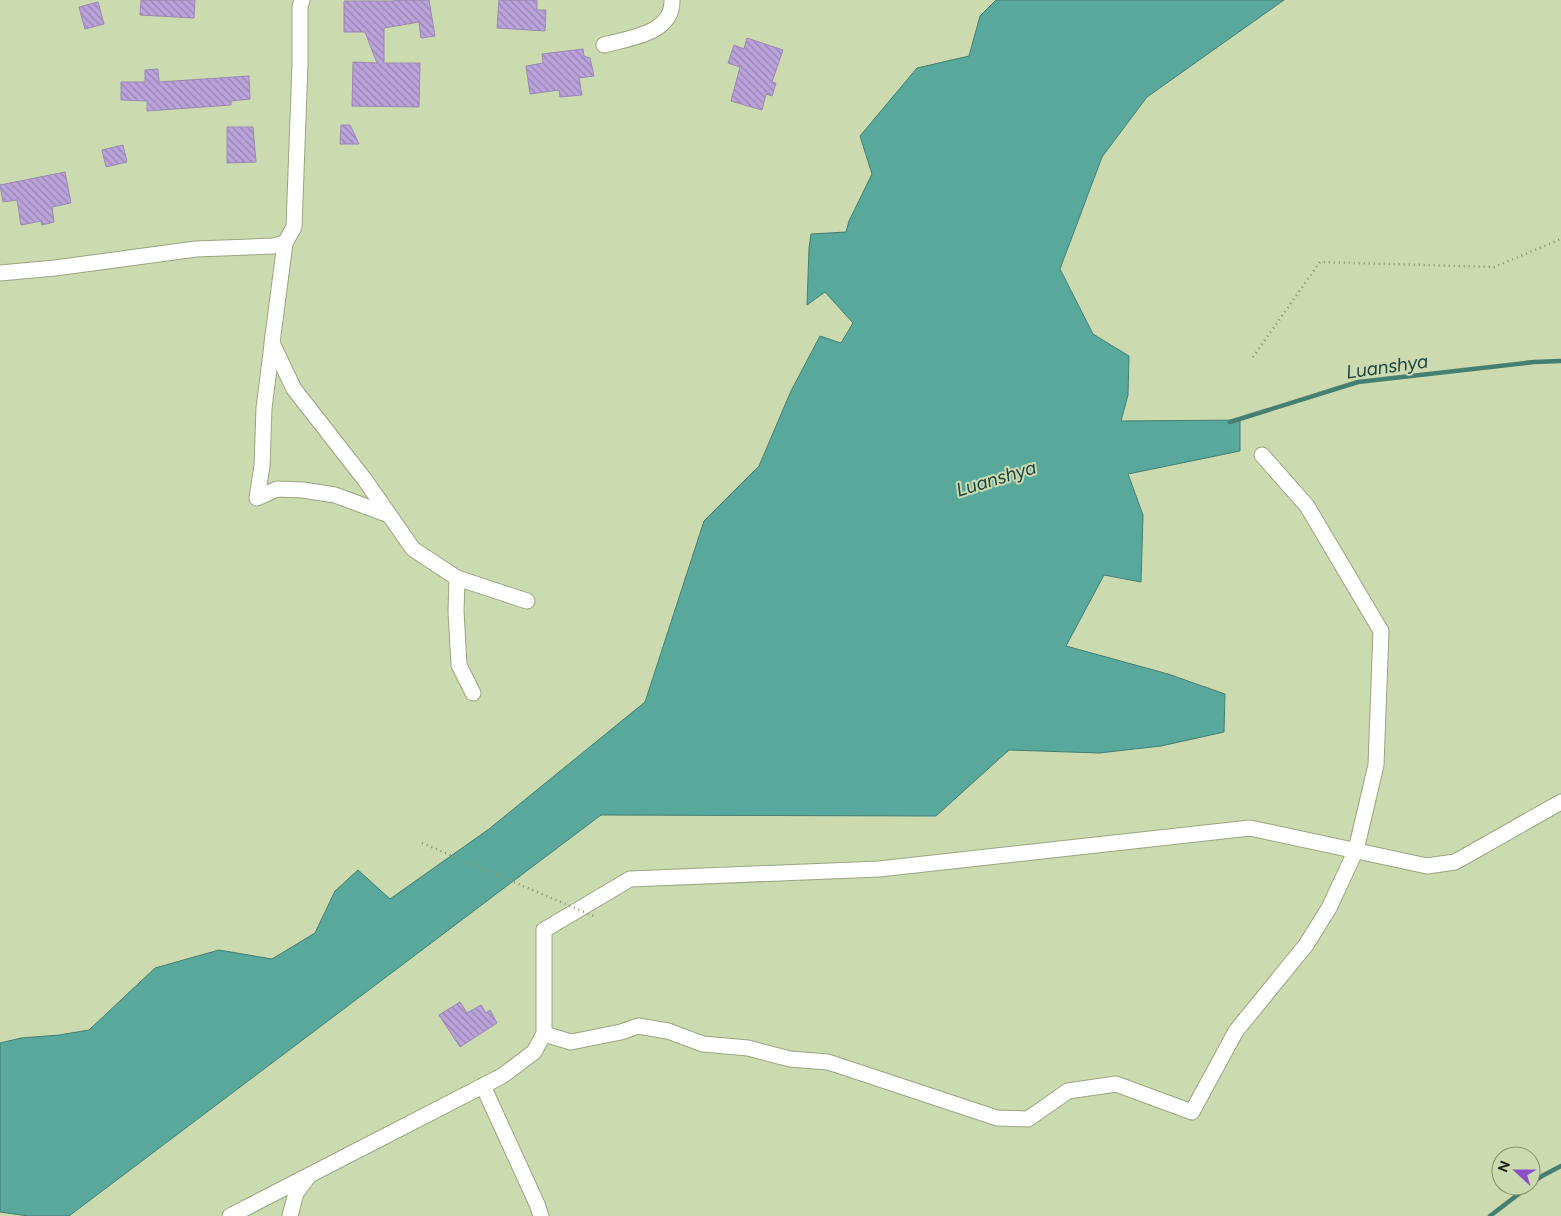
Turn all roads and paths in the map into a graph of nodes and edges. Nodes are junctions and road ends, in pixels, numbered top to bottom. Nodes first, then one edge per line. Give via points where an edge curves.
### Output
1 (302, 0) edge
2 (672, 0) edge
3 (604, 45) dead end
4 (1561, 239) edge
5 (285, 243) junction
6 (0, 273) edge
7 (272, 343) junction
8 (1253, 357) dead end
9 (1262, 455) dead end
10 (389, 515) junction
11 (457, 578) junction
12 (527, 601) dead end
13 (473, 693) dead end
14 (1561, 802) edge
15 (422, 843) dead end
16 (1356, 850) junction
17 (596, 917) dead end
18 (544, 1034) junction
19 (483, 1086) junction
20 (311, 1174) junction
21 (230, 1216) edge
22 (290, 1216) edge
23 (541, 1216) edge

1 - 5 street via 294,228
2 - 3 street via 668,19 660,27
4 - 8 path via 1494,267 1320,262
5 - 6 street via 196,249
5 - 7 street
7 - 10 street via 294,389
7 - 10 street via 257,498 277,489 303,490 334,495
9 - 16 street via 1307,506 1381,631 1376,764
10 - 11 street via 413,549
11 - 12 street
11 - 13 street via 459,665
14 - 16 street via 1454,862 1427,866
15 - 17 path, bridge
16 - 18 street via 1250,828 879,870 630,879 544,930
16 - 18 street via 1329,908 1306,946 1236,1031 1192,1112 1116,1084 1068,1091 1028,1119 997,1118 828,1062 703,1044 668,1031 638,1026 571,1042
18 - 19 street via 534,1052
19 - 20 street
19 - 23 street
20 - 21 street
20 - 22 street via 296,1193

